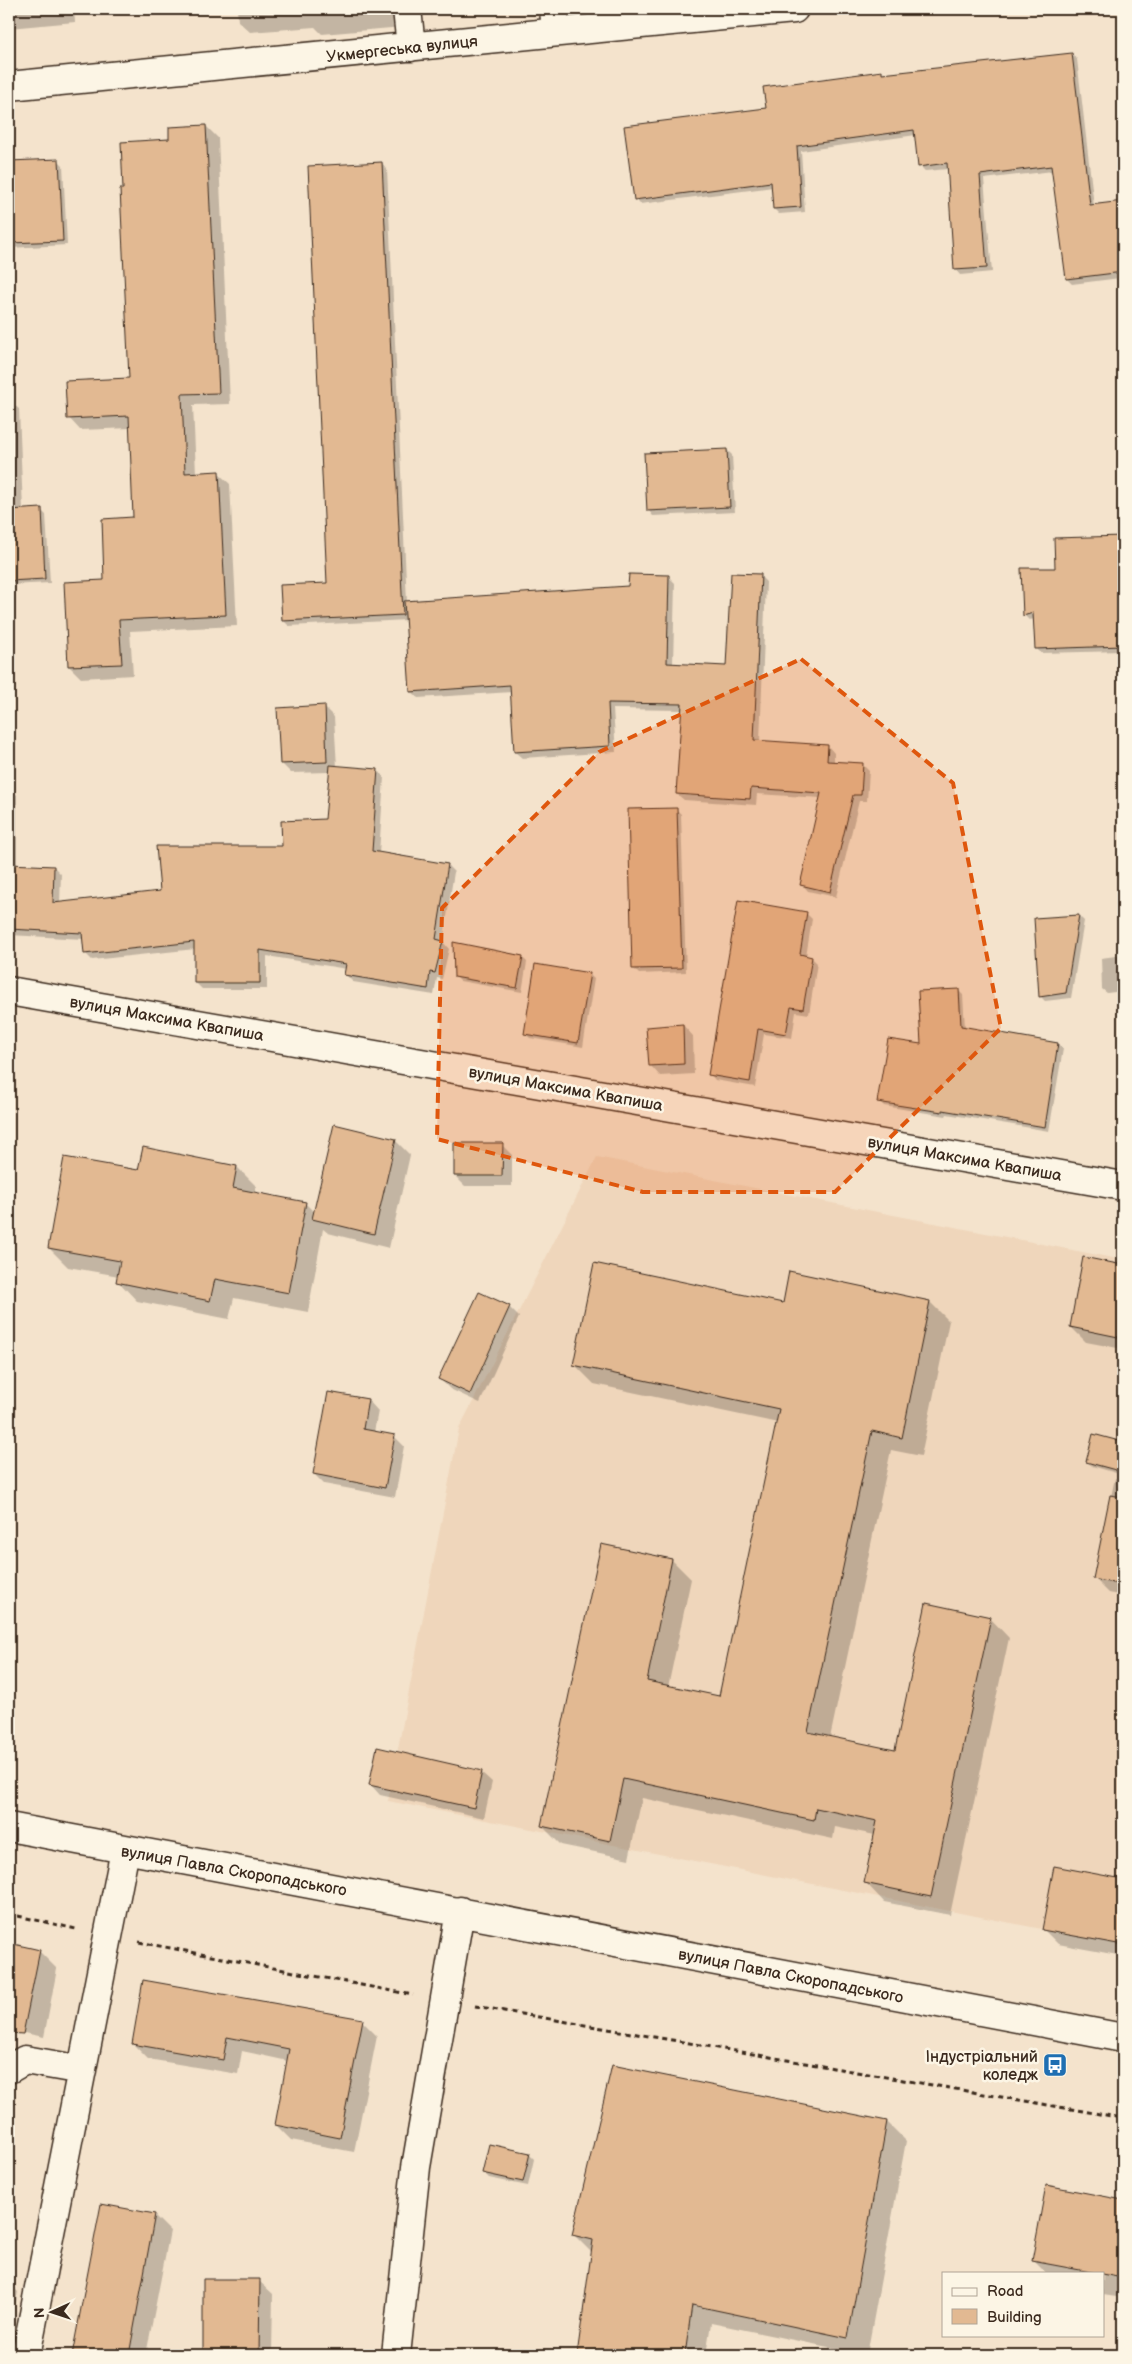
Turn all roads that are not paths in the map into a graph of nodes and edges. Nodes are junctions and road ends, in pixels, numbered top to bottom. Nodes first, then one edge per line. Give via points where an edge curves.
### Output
1 (408, 9) edge
2 (794, 9) edge
3 (555, 21) edge
4 (411, 47) junction
5 (9, 86) edge
6 (9, 991) edge
7 (1123, 1186) edge
8 (9, 1827) edge
9 (125, 1850) junction
10 (460, 1911) junction
11 (1123, 2038) edge
12 (9, 2069) edge
13 (82, 2070) junction
14 (26, 2355) edge
15 (396, 2355) edge

1 - 4 street
2 - 3 street, Укмергеська вулиця
3 - 4 street, Укмергеська вулиця
4 - 5 street, Укмергеська вулиця
6 - 7 street, вулиця Максима Квапиша
8 - 9 street, вулиця Павла Скоропадського
9 - 10 street, вулиця Павла Скоропадського
9 - 13 street
10 - 11 street, вулиця Павла Скоропадського
10 - 15 street via 416,2168
12 - 13 street via 25,2060
13 - 14 street

